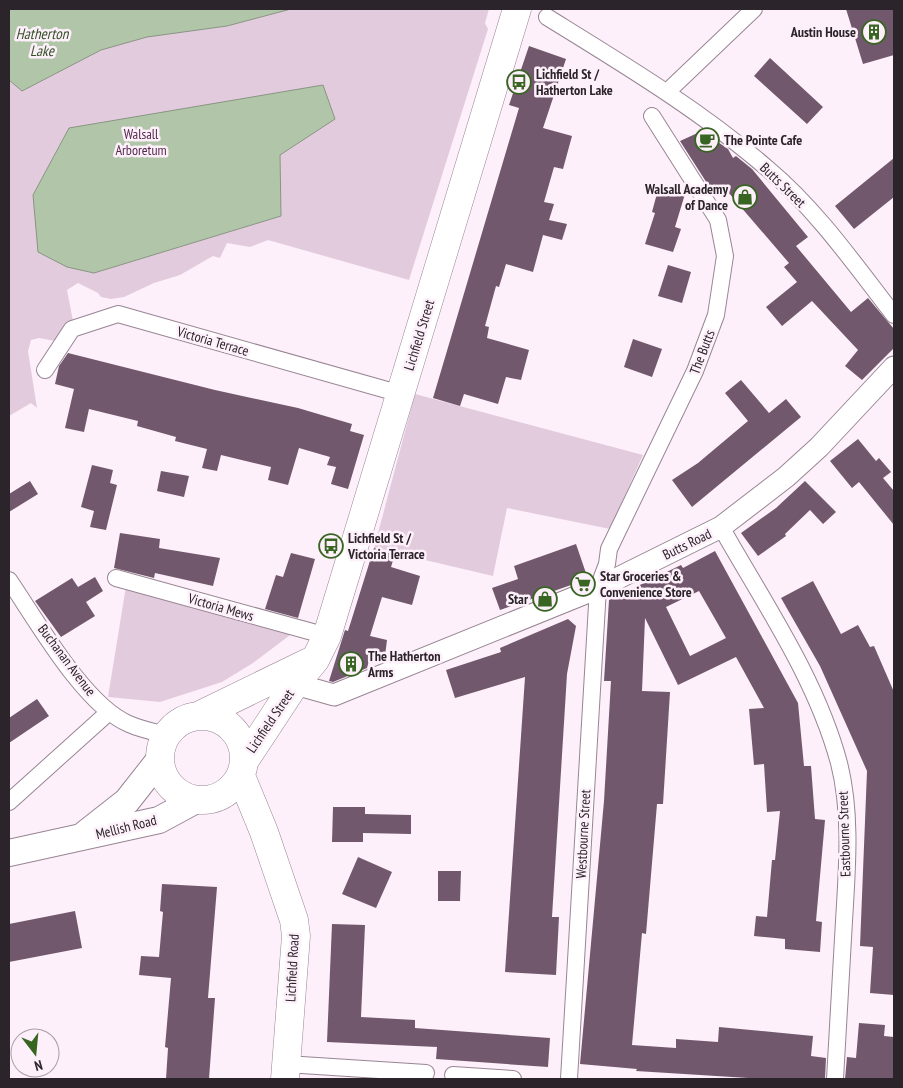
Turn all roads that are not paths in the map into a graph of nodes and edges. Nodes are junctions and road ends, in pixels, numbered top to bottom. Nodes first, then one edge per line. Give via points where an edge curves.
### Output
1 (517, 9) edge
2 (754, 9) edge
3 (547, 17) dead end
4 (668, 92) junction
5 (652, 116) dead end
6 (894, 315) edge
7 (894, 367) edge
8 (45, 370) dead end
9 (401, 394) junction
10 (721, 527) junction
11 (116, 578) dead end
12 (9, 580) edge
13 (598, 588) junction
14 (321, 648) junction
15 (296, 684) junction
16 (109, 712) junction
17 (200, 715) junction
18 (163, 747) junction
19 (243, 768) junction
20 (206, 799) junction
21 (9, 802) edge
22 (264, 832) junction
23 (81, 837) junction
24 (9, 853) edge
25 (285, 1071) edge
26 (426, 1073) dead end
27 (453, 1075) dead end
28 (513, 1079) edge
29 (569, 1079) edge
30 (835, 1079) edge

1 - 9 highway, Lichfield Street
2 - 4 street
3 - 4 street, Butts Street
4 - 6 street, Butts Street via 769,169 811,212
5 - 13 street, The Butts via 718,220 725,256 716,315 695,371 609,549
7 - 10 street, Butts Road via 812,453
8 - 9 street, Victoria Terrace via 72,329 118,314
9 - 14 highway, Lichfield Street
10 - 13 street, Butts Road
10 - 30 street, Eastbourne Street via 800,666 828,728 839,764 846,805 847,864
11 - 14 street, Victoria Mews
12 - 16 street, Buchanan Avenue via 81,684
13 - 15 street, Butts Road via 334,695
13 - 29 street, Westbourne Street
14 - 15 highway, Lichfield Street
14 - 17 highway, Lichfield Street
15 - 19 highway, Lichfield Street
16 - 18 street, Buchanan Avenue
16 - 21 street
17 - 18 highway via 182,720
17 - 19 highway via 215,717 233,728 241,740
18 - 20 highway via 161,770 168,784 182,795
18 - 23 main road, Mellish Road via 126,800
19 - 20 highway via 231,789
19 - 22 highway, Lichfield Road
20 - 22 highway
20 - 23 main road, Mellish Road via 159,820
22 - 25 highway, Lichfield Road via 294,920 296,936
23 - 24 main road, Mellish Road
25 - 26 street
27 - 28 street

